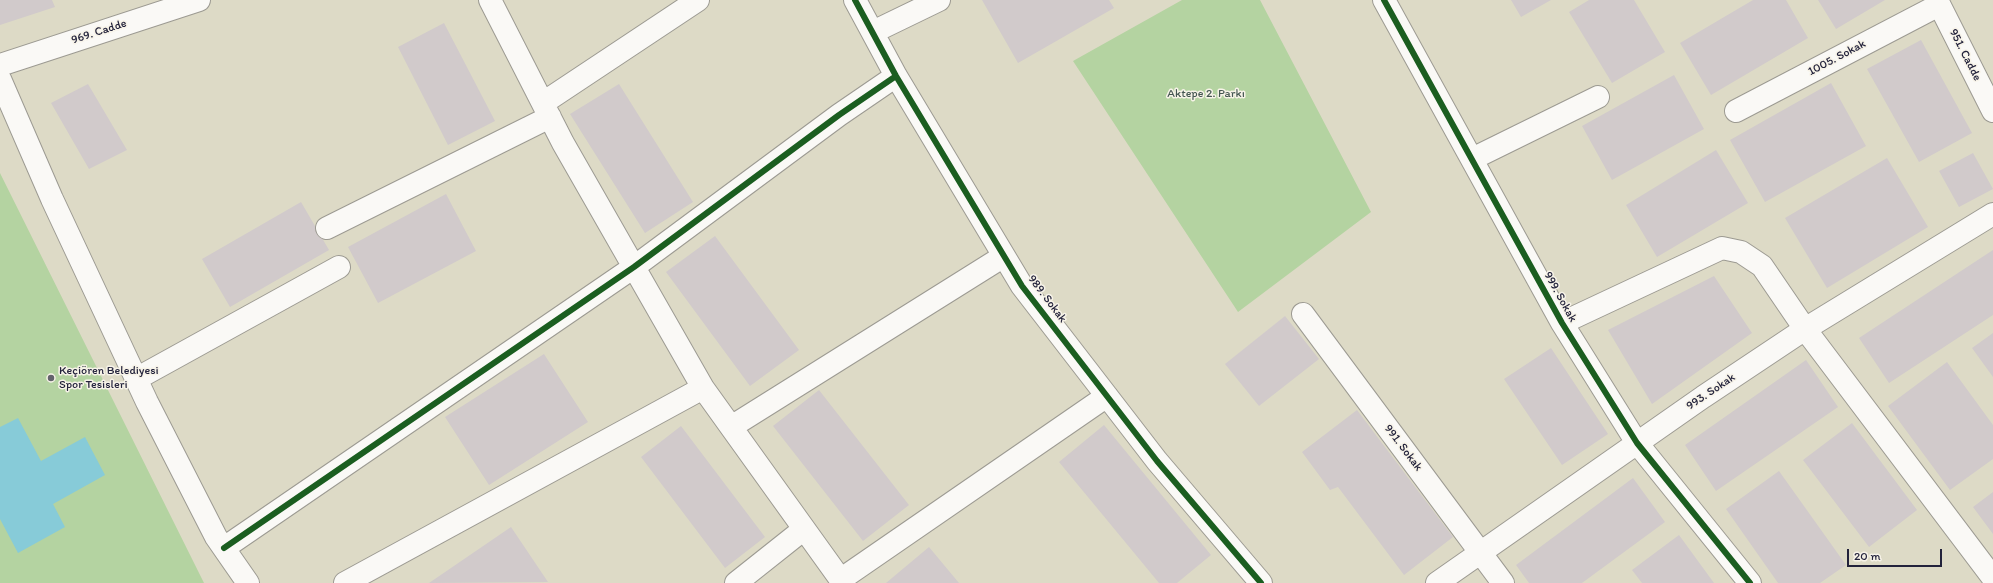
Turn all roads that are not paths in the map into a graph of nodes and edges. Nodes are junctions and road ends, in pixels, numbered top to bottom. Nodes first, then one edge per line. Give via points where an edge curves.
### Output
1 (199, 0) edge
2 (490, 0) edge
3 (698, 0) edge
4 (855, 0) edge
5 (939, 0) edge
6 (1384, 0) edge
7 (1938, 2) edge
8 (873, 32) junction
9 (0, 65) edge
10 (896, 76) junction
11 (0, 79) edge
12 (1598, 97) dead end
13 (546, 110) junction
14 (1736, 111) dead end
15 (1993, 111) edge
16 (1472, 160) junction
17 (1993, 214) edge
18 (327, 228) dead end
19 (1004, 256) junction
20 (339, 267) dead end
21 (634, 267) junction
22 (1303, 314) dead end
23 (1562, 323) junction
24 (1806, 328) junction
25 (136, 379) junction
26 (703, 388) junction
27 (1107, 396) junction
28 (731, 427) junction
29 (1637, 443) junction
30 (804, 529) junction
31 (224, 548) junction
32 (1480, 552) junction
33 (1993, 578) edge
34 (842, 581) edge
35 (248, 583) edge
36 (345, 583) edge
37 (736, 583) edge
38 (1261, 583) edge
39 (1436, 583) edge
40 (1503, 583) edge
41 (1750, 583) edge

1 - 9 street, 969. Cadde
2 - 13 street
3 - 13 street
4 - 8 street, 989. Sokak
5 - 8 street
6 - 16 street, 999. Sokak
7 - 14 street, 1005. Sokak
7 - 15 street, 951. Cadde
8 - 10 street, 989. Sokak
10 - 19 street, 989. Sokak
10 - 21 street
11 - 25 street via 52,199
12 - 16 street
13 - 18 street
13 - 21 street
16 - 23 street, 999. Sokak
17 - 24 street, 993. Sokak
19 - 27 street, 989. Sokak via 1022,286
19 - 28 street
20 - 25 street
21 - 26 street
21 - 31 street
22 - 32 street, 991. Sokak
23 - 24 street via 1722,248 1741,252 1762,266
23 - 29 street, 999. Sokak
24 - 29 street, 993. Sokak
24 - 33 street
25 - 31 street via 212,530
26 - 28 street
26 - 36 street
27 - 34 street
27 - 38 street, 989. Sokak via 1157,461
28 - 30 street
29 - 32 street, 993. Sokak
29 - 41 street, 999. Sokak
30 - 34 street
30 - 37 street
31 - 35 street
32 - 39 street, 993. Sokak
32 - 40 street, 991. Sokak

